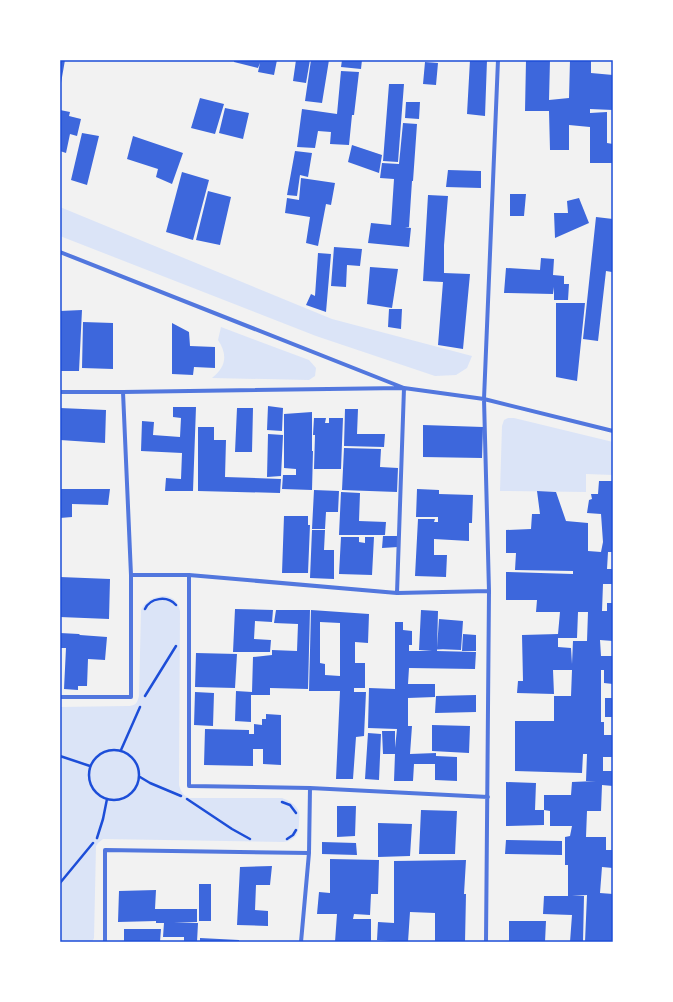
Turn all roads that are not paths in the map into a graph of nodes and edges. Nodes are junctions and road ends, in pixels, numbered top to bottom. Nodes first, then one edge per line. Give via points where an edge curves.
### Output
1 (498, 60) edge
2 (60, 252) edge
3 (404, 388) junction
4 (60, 392) edge
5 (123, 392) junction
6 (484, 399) junction
7 (613, 431) edge
8 (131, 575) junction
9 (189, 575) junction
10 (489, 591) junction
11 (397, 594) junction
12 (60, 697) edge
13 (310, 788) junction
14 (488, 797) junction
15 (309, 853) junction
16 (105, 942) edge
17 (301, 942) edge
18 (486, 942) edge

1 - 6 street
2 - 3 street
3 - 5 street
3 - 6 street
3 - 11 street
4 - 5 street
5 - 8 street
6 - 7 street
6 - 10 street
8 - 9 street
8 - 12 street via 131,697
9 - 11 street
9 - 13 street via 189,786
10 - 11 street
10 - 14 street
13 - 14 street
13 - 15 street
14 - 18 street
15 - 16 street via 104,850
15 - 17 street

